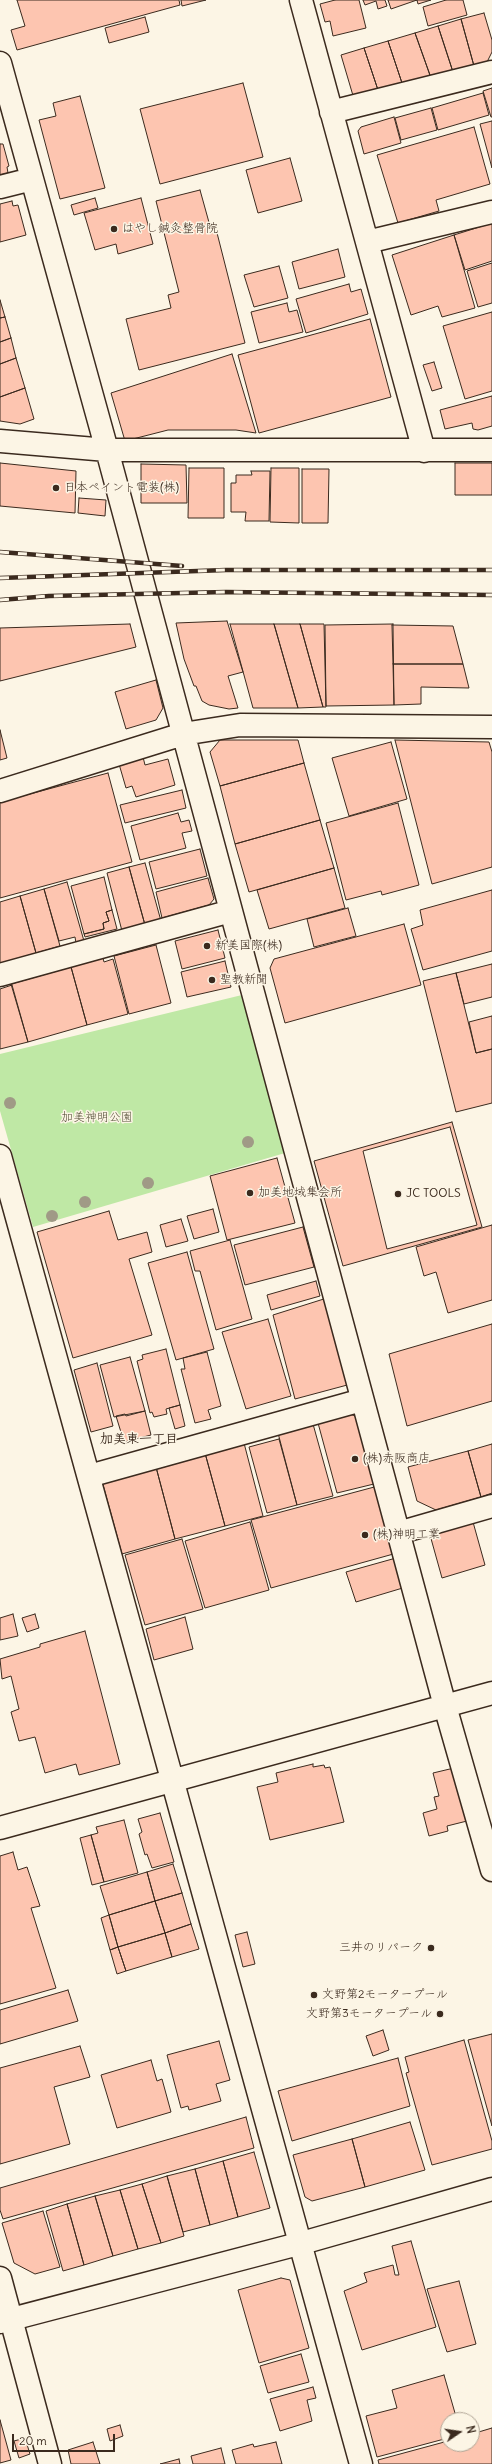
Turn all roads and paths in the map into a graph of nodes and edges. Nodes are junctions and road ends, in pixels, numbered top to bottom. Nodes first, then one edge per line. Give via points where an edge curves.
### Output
1 (301, 0) edge
2 (1, 68) edge
3 (492, 72) edge
4 (331, 112) junction
5 (32, 179) junction
6 (0, 187) edge
7 (492, 212) edge
8 (367, 242) junction
9 (0, 441) edge
10 (107, 450) junction
11 (492, 450) edge
12 (424, 451) junction
13 (492, 727) edge
14 (183, 734) junction
15 (0, 792) edge
16 (231, 911) junction
17 (0, 975) edge
18 (0, 1156) edge
19 (362, 1400) junction
20 (89, 1476) junction
21 (492, 1506) edge
22 (398, 1533) junction
23 (492, 1693) edge
24 (445, 1706) junction
25 (173, 1780) junction
26 (0, 1828) edge
27 (492, 1870) edge
28 (492, 2189) edge
29 (302, 2243) junction
30 (0, 2278) edge
31 (6, 2320) edge
32 (50, 2464) edge
33 (361, 2464) edge

1 - 4 street
2 - 5 street
3 - 4 street
4 - 8 street
5 - 6 street
5 - 10 street
7 - 8 street
8 - 12 street
9 - 10 street
10 - 12 street
10 - 14 street
11 - 12 street
13 - 14 street via 240,725
14 - 15 street
14 - 16 street
16 - 17 street
16 - 19 street
18 - 20 street
19 - 20 street
19 - 22 street
20 - 25 street
21 - 22 street
22 - 24 street
23 - 24 street
24 - 25 street
24 - 27 street
25 - 26 street
25 - 29 street
28 - 29 street
29 - 31 street
29 - 33 street
30 - 31 street
31 - 32 street

